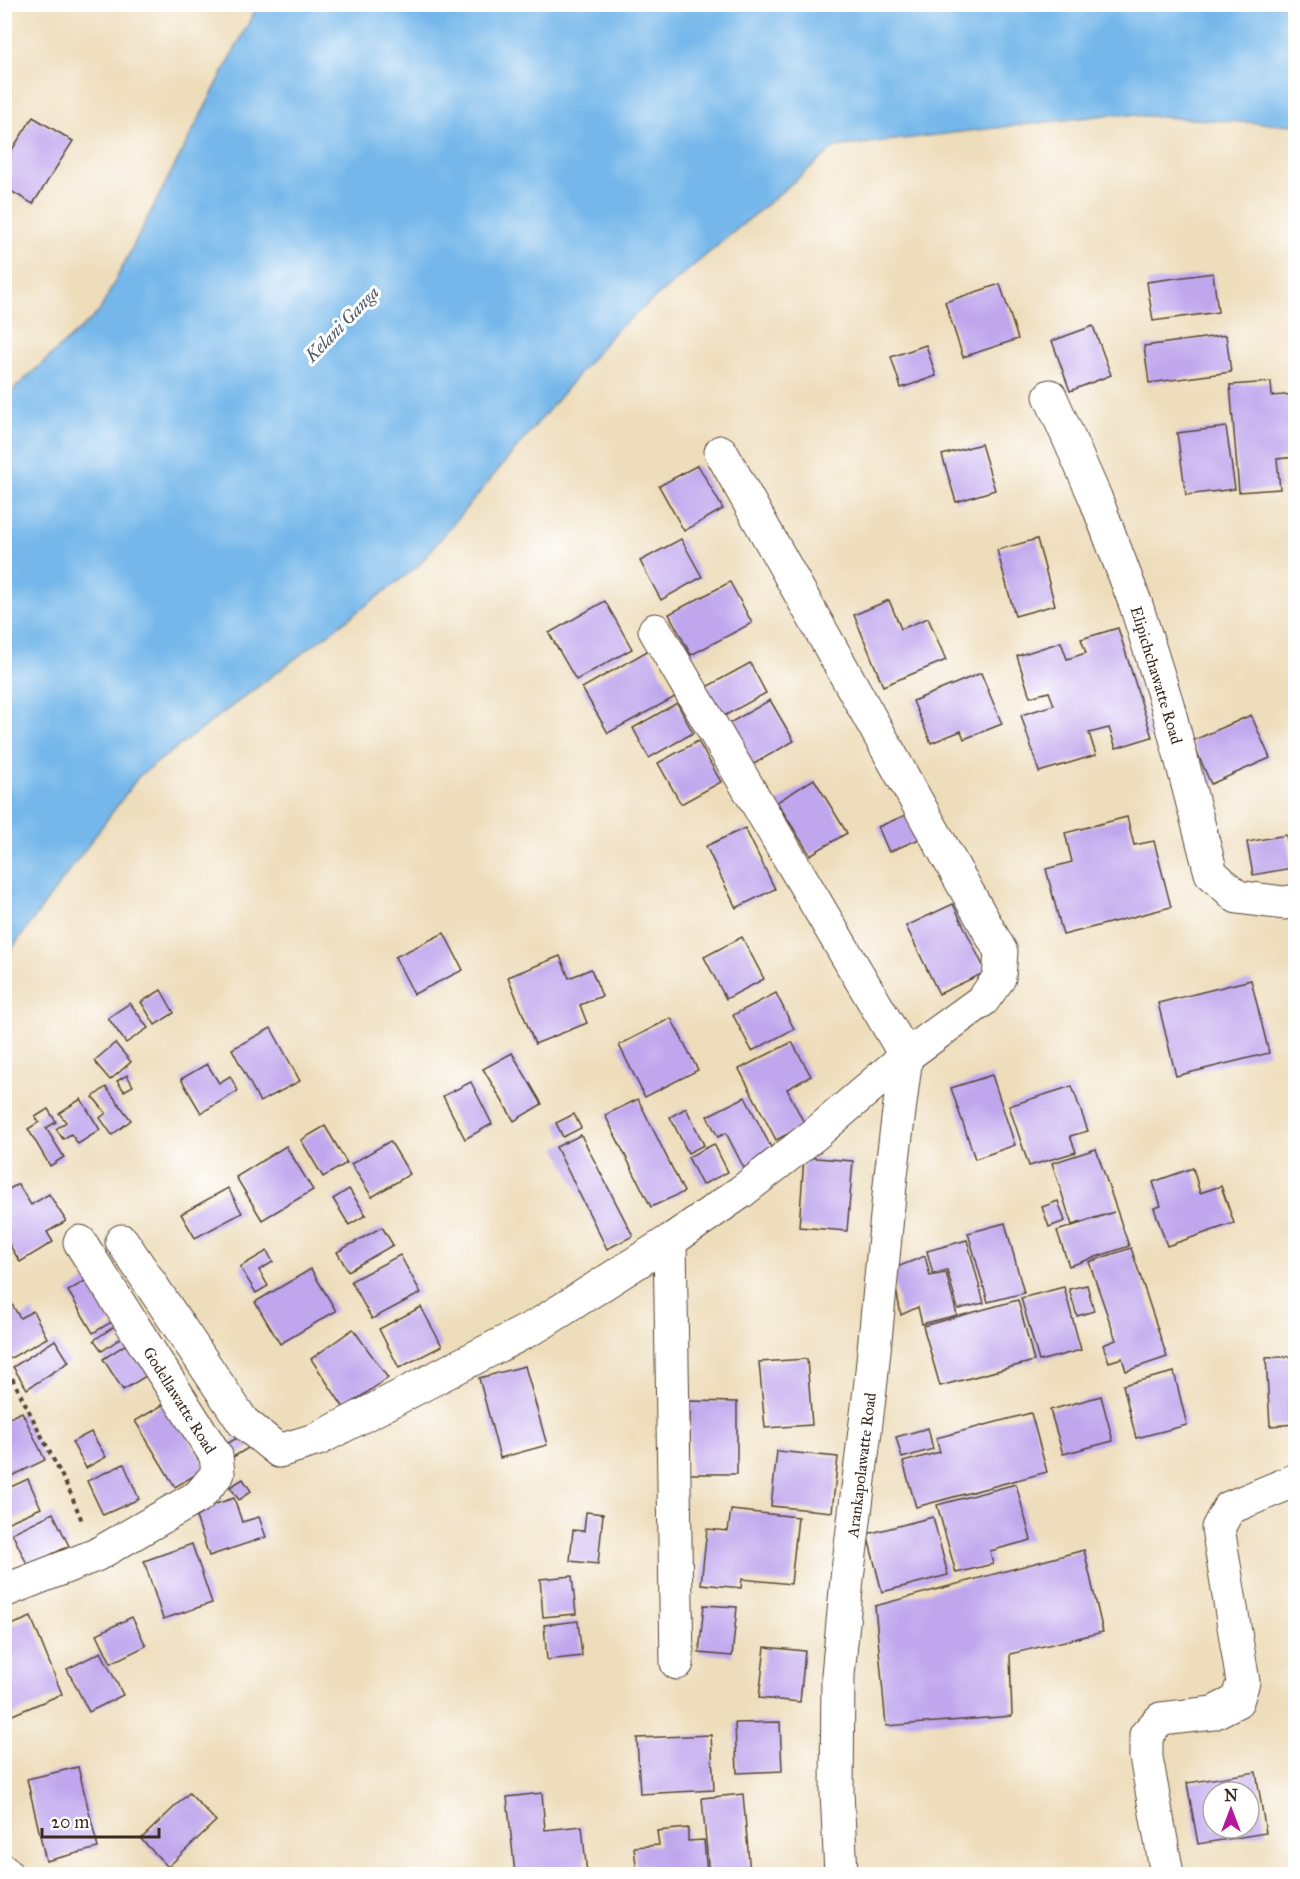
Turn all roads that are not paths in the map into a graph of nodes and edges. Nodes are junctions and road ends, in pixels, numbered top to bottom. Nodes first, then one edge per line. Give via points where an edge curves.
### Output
1 (1050, 396) dead end
2 (721, 452) dead end
3 (655, 630) dead end
4 (1296, 900) edge
5 (906, 1056) junction
6 (669, 1241) junction
7 (80, 1242) dead end
8 (122, 1242) dead end
9 (1296, 1480) edge
10 (4, 1591) edge
11 (677, 1663) dead end
12 (841, 1875) edge
13 (1167, 1875) edge

1 - 4 street, Elipichchawatte Road via 1095,497 1136,605 1167,704 1211,873 1237,897 1284,903
2 - 5 street via 1001,952 999,978 983,1000
3 - 5 street
5 - 6 street via 741,1192
5 - 12 street, Arankapolawatte Road via 838,1675
6 - 8 street via 540,1324 318,1439 279,1450 243,1422
6 - 11 street
7 - 10 street, Godellawatte Road via 216,1456 218,1473 199,1496 96,1555
9 - 13 street via 1229,1508 1218,1528 1243,1682 1237,1701 1213,1713 1161,1719 1146,1735 1146,1757

